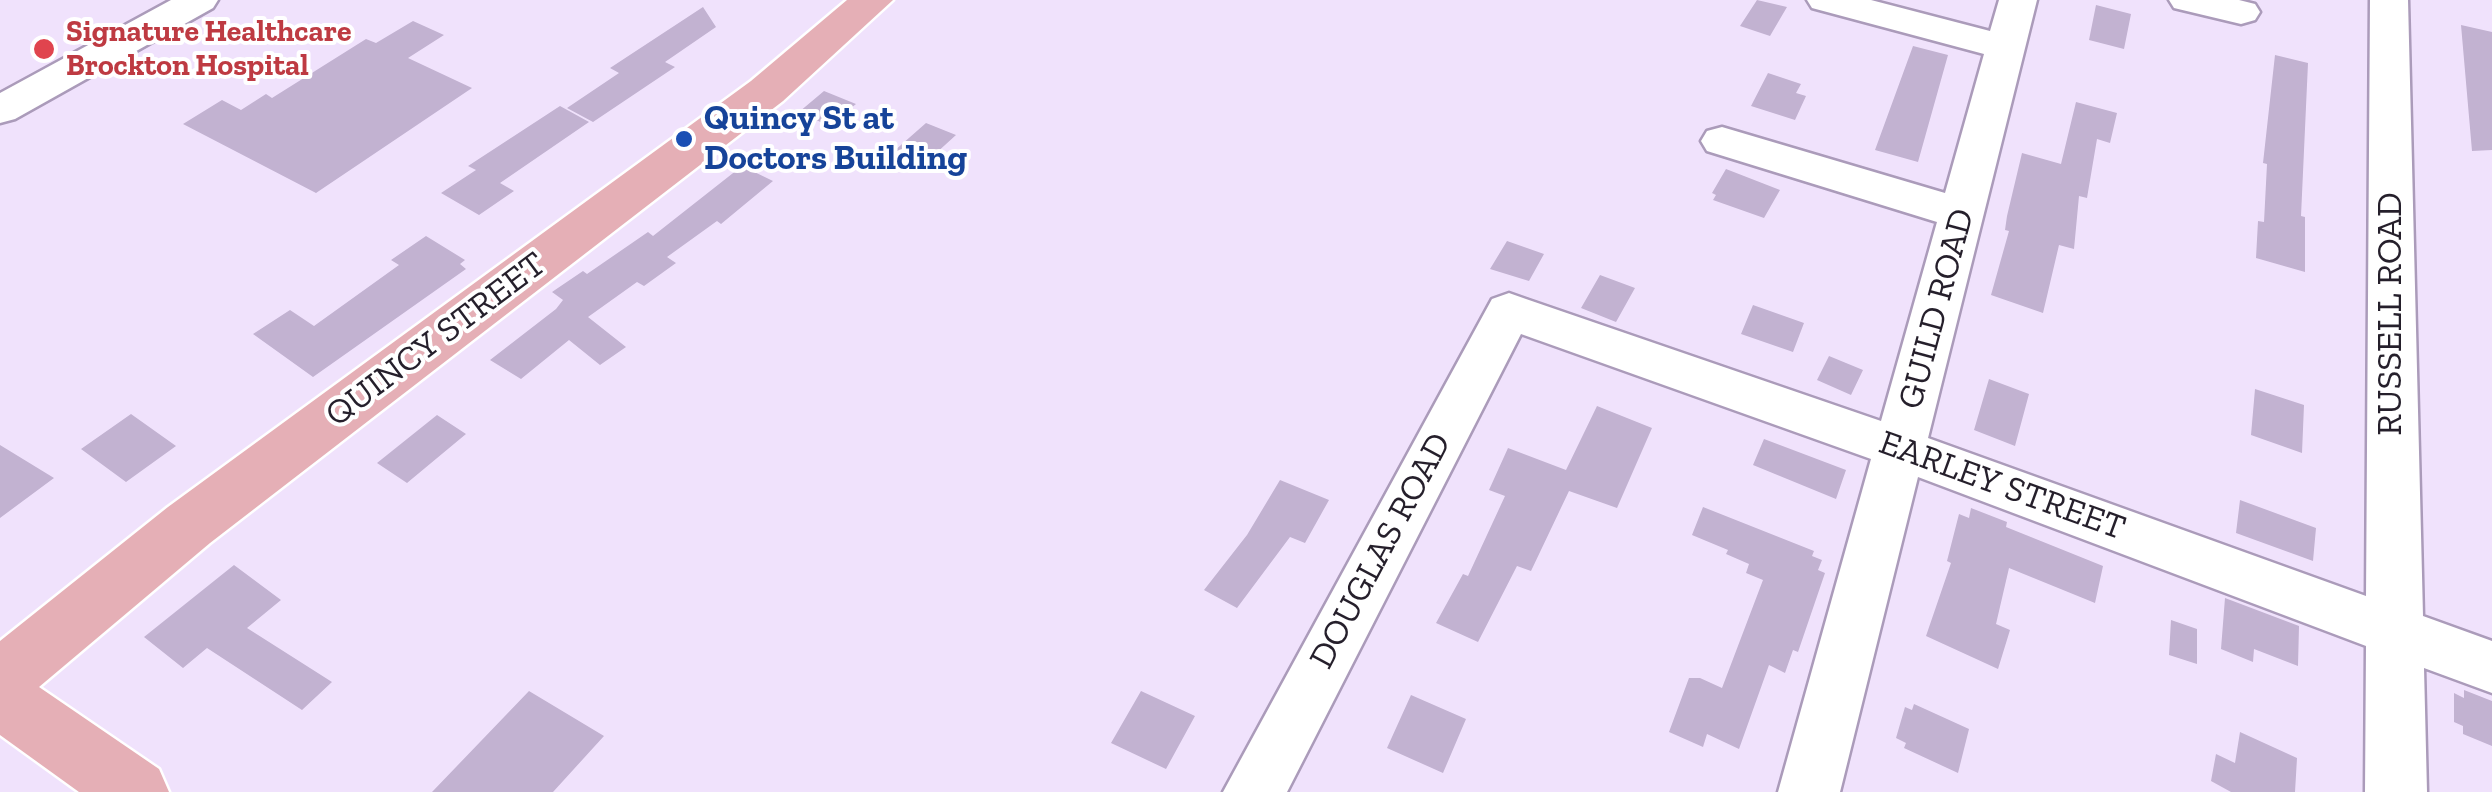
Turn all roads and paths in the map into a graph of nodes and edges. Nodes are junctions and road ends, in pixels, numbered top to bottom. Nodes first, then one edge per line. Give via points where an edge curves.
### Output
1 (199, 0) edge
2 (872, 0) edge
3 (1826, 0) edge
4 (2018, 0) edge
5 (2188, 0) edge
6 (2389, 0) edge
7 (2240, 12) dead end
8 (2006, 48) junction
9 (0, 110) edge
10 (1722, 141) dead end
11 (1964, 214) junction
12 (1509, 311) joint
13 (1898, 448) junction
14 (2392, 629) junction
15 (2492, 666) edge
16 (0, 680) edge
17 (0, 697) edge
18 (135, 792) edge
19 (1254, 792) edge
20 (1809, 792) edge
21 (2396, 792) edge

1 - 9 street
2 - 16 main road, QUINCY STREET via 753,102 189,525
3 - 8 street
4 - 8 street, GUILD ROAD
5 - 7 street
6 - 14 street, RUSSELL ROAD
8 - 11 street, GUILD ROAD
10 - 11 street
11 - 13 street, GUILD ROAD
12 - 13 street, EARLEY STREET
12 - 19 street, DOUGLAS ROAD
13 - 14 street, EARLEY STREET
13 - 20 street, GUILD ROAD
14 - 15 street, EARLEY STREET
14 - 21 street, RUSSELL ROAD
17 - 18 main road

